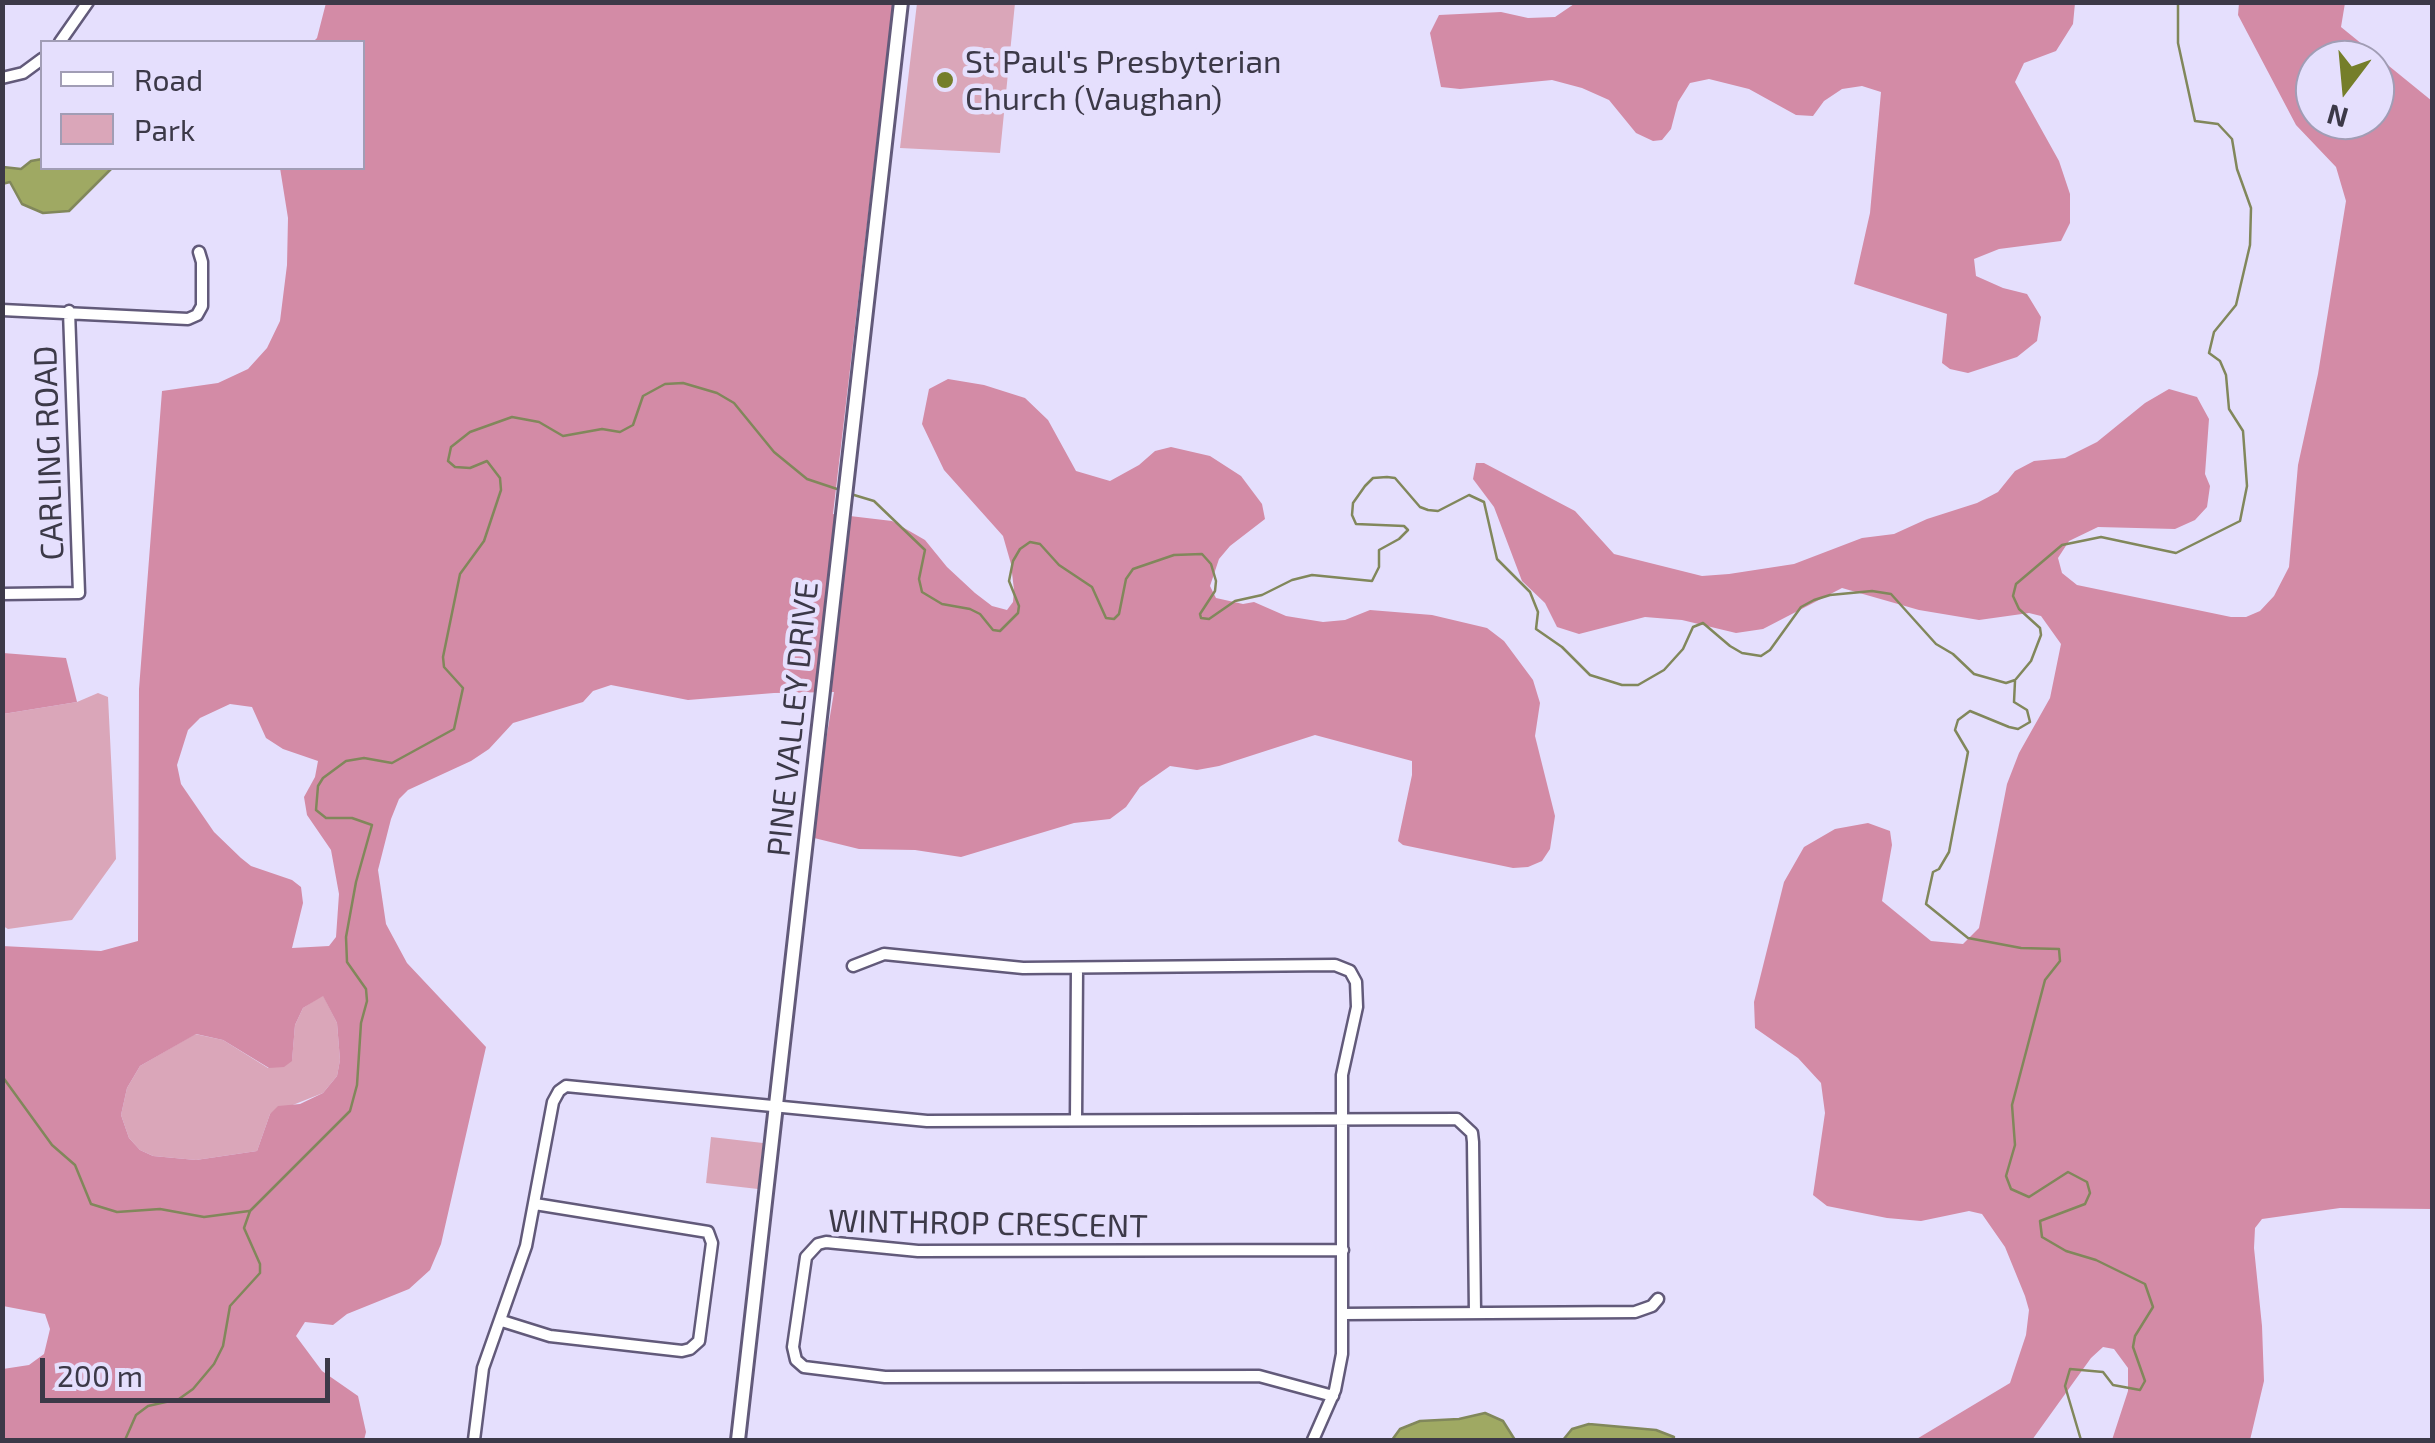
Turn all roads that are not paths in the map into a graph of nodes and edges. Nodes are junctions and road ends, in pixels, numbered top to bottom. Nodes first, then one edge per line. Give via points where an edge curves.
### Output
1 (88, 2) edge
2 (900, 2) edge
3 (61, 40) edge
4 (40, 60) edge
5 (2, 78) edge
6 (198, 252) dead end
7 (2, 310) edge
8 (69, 311) junction
9 (2, 594) edge
10 (853, 966) dead end
11 (1077, 968) junction
12 (777, 1106) junction
13 (1342, 1118) junction
14 (1076, 1120) junction
15 (534, 1204) junction
16 (1343, 1250) junction
17 (1658, 1298) dead end
18 (1475, 1312) junction
19 (1342, 1314) junction
20 (502, 1321) junction
21 (1333, 1396) junction
22 (474, 1440) edge
23 (738, 1440) edge
24 (1313, 1440) edge

1 - 3 street
2 - 12 street, PINE VALLEY DRIVE
4 - 5 street
6 - 8 street via 202,301 193,318
7 - 8 street
8 - 9 street, CARLING ROAD via 79,594
10 - 11 street via 884,954
11 - 13 street via 1344,967 1355,978 1357,1007 1342,1069
11 - 14 street
12 - 14 street via 927,1121
12 - 15 street via 566,1086 554,1102
12 - 23 street, PINE VALLEY DRIVE
13 - 14 street
13 - 16 street
13 - 18 street via 1457,1119 1472,1133
15 - 20 street
15 - 20 street via 708,1232 701,1333 695,1346 682,1351 550,1336
16 - 19 street
16 - 21 street, WINTHROP CRESCENT via 918,1251 826,1242 806,1257 793,1348 804,1367 885,1377 1259,1376
17 - 18 street via 1636,1312
18 - 19 street
19 - 21 street
20 - 22 street via 483,1368
21 - 24 street

